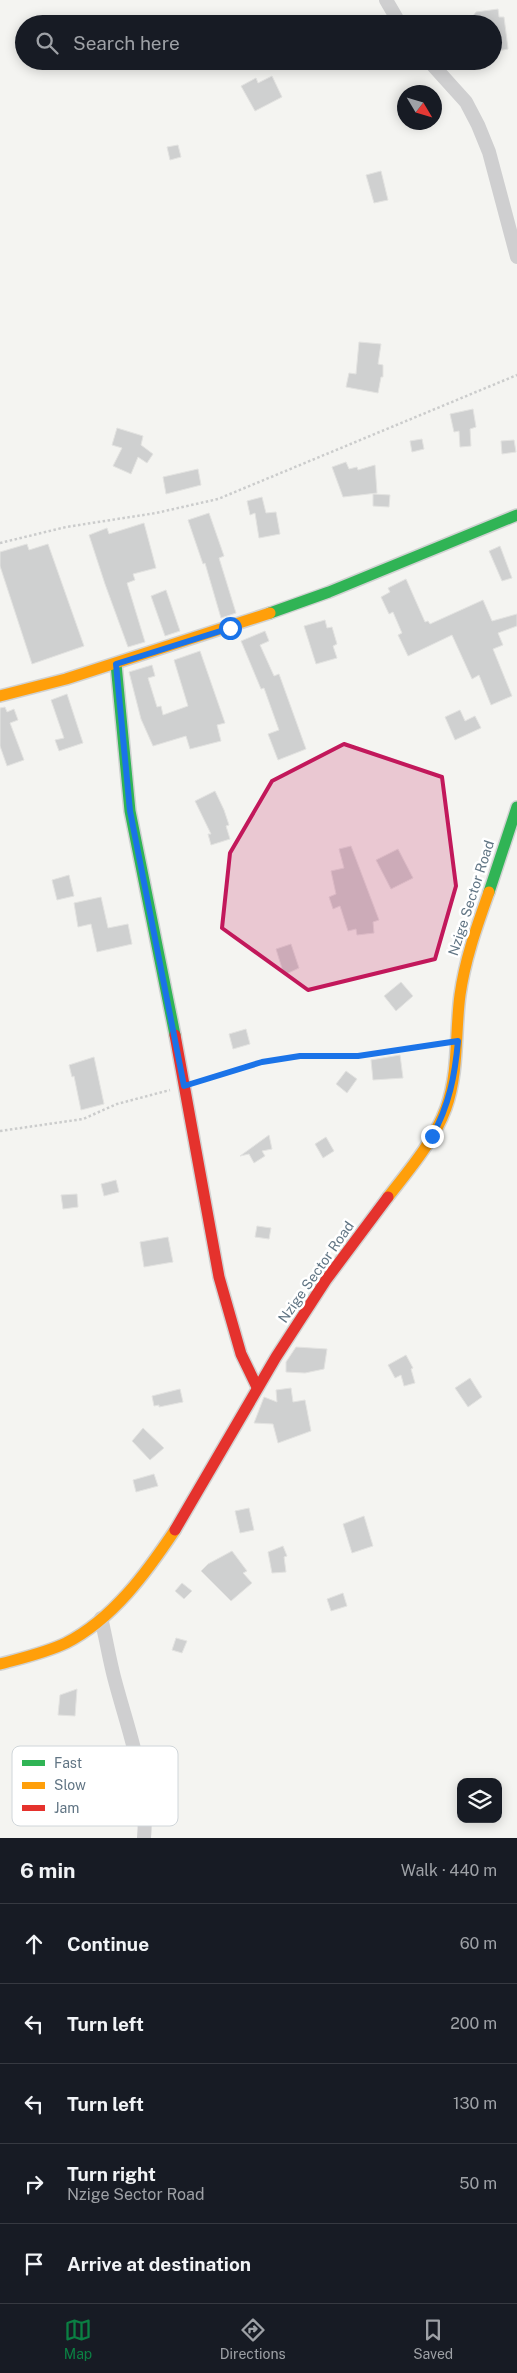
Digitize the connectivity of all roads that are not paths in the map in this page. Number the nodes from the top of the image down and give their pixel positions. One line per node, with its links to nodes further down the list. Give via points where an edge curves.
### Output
1 (386, 0): 2 (street)
2 (395, 15)
3 (436, 70): 4 (street, via 466,102 478,125 489,152)
4 (517, 257)
5 (517, 515): 6 (street, via 292,605)
6 (116, 664): 7 (street); 9 (street, via 130,811 219,1277 241,1354)
7 (0, 696)
8 (517, 807): 9 (street, Nzige Sector Road, via 465,964 458,1041 446,1108 423,1150 319,1291)
9 (257, 1387): 10 (street, Nzige Sector Road, via 152,1563)
10 (101, 1618): 11 (street, Nzige Sector Road, via 63,1643); 12 (street)
11 (0, 1664)
12 (134, 1746)

